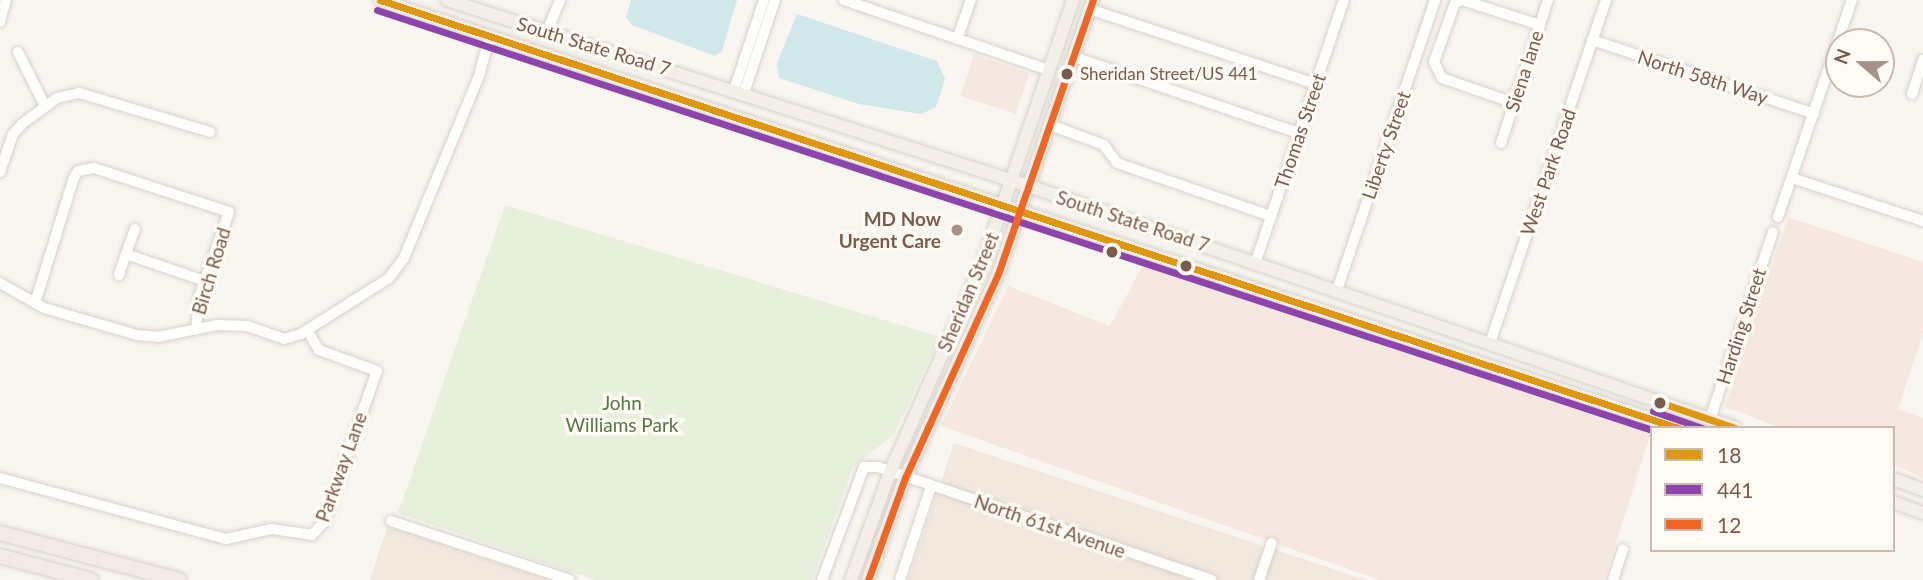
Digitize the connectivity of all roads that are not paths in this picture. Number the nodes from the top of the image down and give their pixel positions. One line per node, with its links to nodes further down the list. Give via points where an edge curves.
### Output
1 (6, 0): 17 (street)
2 (380, 0): 20 (main road, South State Road 7)
3 (447, 0): 15 (main road, South State Road 7)
4 (560, 0): 19 (street)
5 (764, 0): 28 (street)
6 (775, 0): 28 (street)
7 (844, 0): 21 (street)
8 (971, 0): 21 (street)
9 (1073, 0): 26 (main road, Sheridan Street)
10 (1344, 0): 27 (street, Thomas Street)
11 (1435, 0): 55 (street, Liberty Street)
12 (1548, 0): 18 (street, Siena lane)
13 (1606, 0): 22 (street, West Park Road)
14 (1852, 0): 33 (street)
15 (465, 3): 19 (main road, South State Road 7)
16 (1091, 5): 24 (main road, Sheridan Street); 27 (street)
17 (0, 22)
18 (1540, 24): 31 (street, Siena lane); 31 (street, via 1462,0 1455,3 1434,62 1442,78)
19 (547, 31): 28 (main road, South State Road 7)
20 (490, 35): 30 (main road, South State Road 7); 58 (street, via 479,76 404,258 389,278)
21 (958, 37): 26 (street)
22 (1592, 40): 33 (street, North 58th Way); 59 (street, West Park Road)
23 (18, 51): 32 (street)
24 (1074, 57): 34 (main road, Sheridan Street); 36 (street)
25 (1923, 60): 29 (street)
26 (1049, 70): 40 (main road, Sheridan Street)
27 (1316, 84): 36 (street, Thomas Street)
28 (739, 91): 30 (main road, via 724,103); 40 (main road, South State Road 7)
29 (1912, 94)
30 (702, 103): 42 (main road, South State Road 7)
31 (1514, 103): 37 (street, Siena lane)
32 (45, 106): 35 (street, via 79,93); 38 (street, via 13,134)
33 (1814, 114): 39 (street)
34 (1050, 125): 41 (main road, Sheridan Street); 44 (street, via 1104,145 1117,163)
35 (210, 132)
36 (1299, 133): 44 (street, Thomas Street)
37 (1501, 142)
38 (0, 172)
39 (1792, 177): 45 (street); 46 (street)
40 (1011, 180): 41 (main road, South State Road 7); 42 (main road, Sheridan Street)
41 (1029, 186): 43 (main road, Sheridan Street); 50 (main road, South State Road 7)
42 (1004, 203): 43 (main road, South State Road 7); 67 (main road, Sheridan Street, via 963,313)
43 (1021, 209): 52 (main road, South State Road 7); 69 (main road, Sheridan Street, via 979,323)
44 (1271, 216): 50 (street, Thomas Street)
45 (1778, 217)
46 (1923, 221)
47 (135, 229): 49 (street)
48 (1773, 232): 63 (street, Harding Street)
49 (126, 254): 51 (street); 53 (street)
50 (1253, 260): 52 (main road); 55 (main road, South State Road 7)
51 (119, 275)
52 (1227, 276): 60 (main road, South State Road 7)
53 (205, 281): 56 (street, Birch Road, via 229,212 94,168 78,171); 57 (street, Birch Road, via 194,316)
54 (0, 283): 56 (street)
55 (1337, 290): 59 (main road, South State Road 7)
56 (35, 303): 57 (street, via 137,335 158,337)
57 (196, 329): 58 (street, via 235,324 284,339)
58 (307, 330): 68 (street, Parkway Lane, via 320,349 377,371 324,522 312,535 272,529 226,538)
59 (1490, 344): 60 (main road); 61 (main road, South State Road 7)
60 (1462, 355): 62 (main road, South State Road 7)
61 (1553, 365): 62 (main road, via 1537,367); 63 (main road, South State Road 7)
62 (1526, 376): 64 (main road, South State Road 7)
63 (1710, 419): 65 (main road); 66 (main road, South State Road 7)
64 (1673, 426)
65 (1701, 426)
66 (1730, 426)
67 (890, 472): 69 (street, North 61st Avenue); 83 (street, via 864,467 858,475); 84 (main road, Sheridan Street)
68 (0, 478)
69 (905, 478): 71 (street, North 61st Avenue); 85 (main road, Sheridan Street)
70 (1895, 480): 72 (main road)
71 (931, 486): 86 (street); 87 (street, North 61st Avenue)
72 (1923, 490)
73 (1895, 503): 74 (main road)
74 (1923, 513)
75 (391, 521): 82 (street)
76 (0, 533): 81 (highway)
77 (1272, 543): 88 (street)
78 (1623, 550): 89 (street)
79 (0, 556): 80 (highway)
80 (91, 580)
81 (179, 580)
82 (570, 580)
83 (822, 580)
84 (851, 580)
85 (868, 580)
86 (900, 580)
87 (1210, 580)
88 (1259, 580)
89 (1613, 580)

